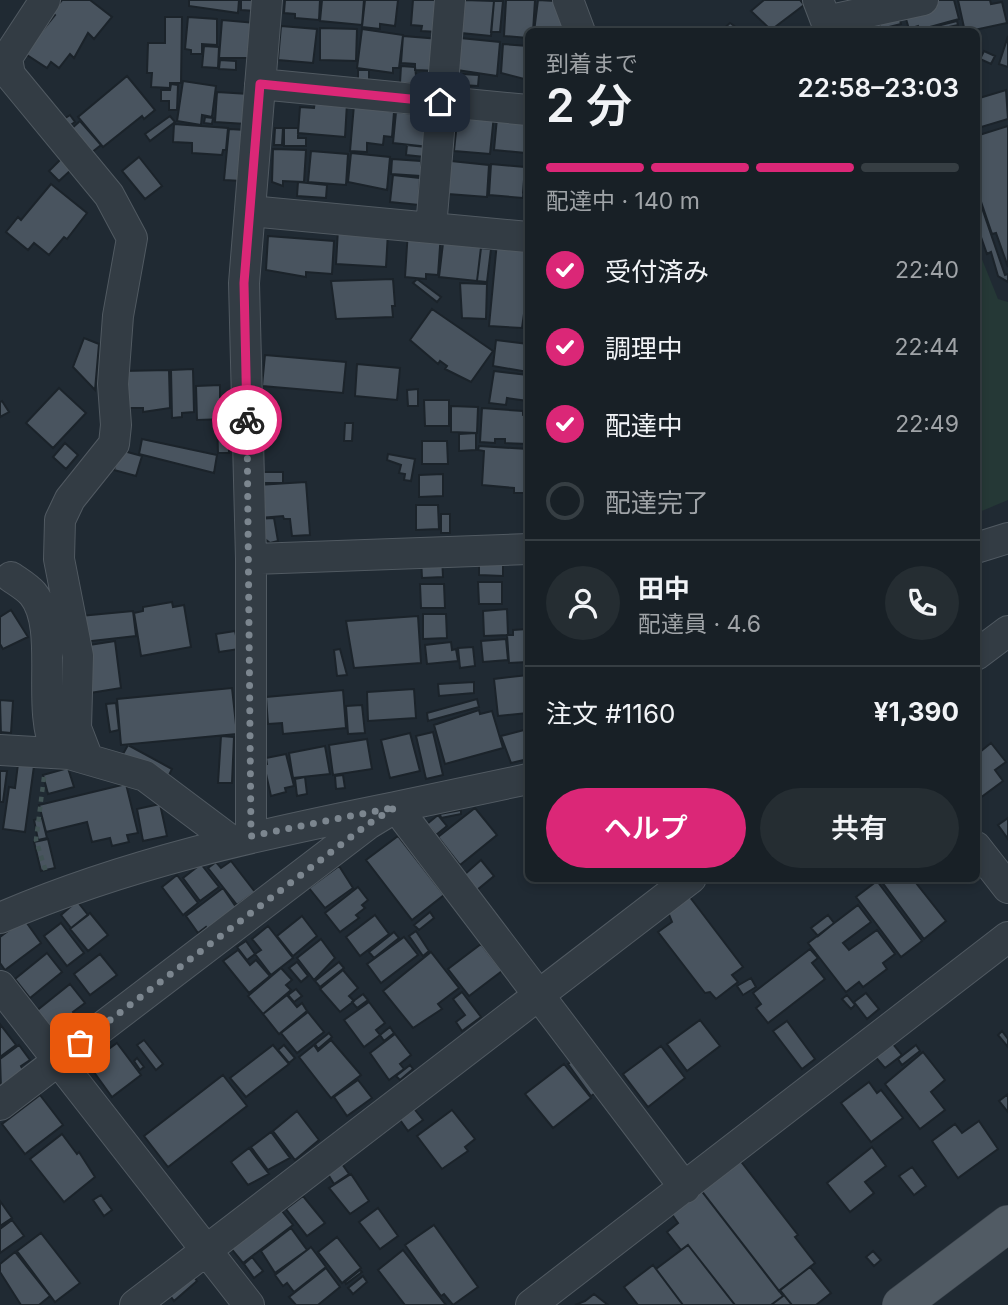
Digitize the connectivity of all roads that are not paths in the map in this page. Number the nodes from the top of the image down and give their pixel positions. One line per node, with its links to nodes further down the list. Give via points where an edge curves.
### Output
1 (45, 0): 23 (street, via 7,58 10,75 109,195 132,238 118,316 114,444 70,499 60,520 59,559 78,656 76,729)
2 (267, 0): 8 (street)
3 (450, 0): 9 (street)
4 (568, 0): 7 (street)
5 (818, 0): 6 (street, via 826,21)
6 (923, 0)
7 (578, 28)
8 (260, 84): 9 (street); 11 (street)
9 (440, 102): 10 (street); 12 (street)
10 (525, 110)
11 (250, 211): 12 (street); 17 (street, via 244,283)
12 (431, 228): 13 (street)
13 (525, 237)
14 (1008, 538): 15 (street)
15 (980, 547)
16 (525, 549): 17 (street)
17 (251, 559): 26 (street)
18 (11, 577): 22 (street, via 32,593 44,621 45,714)
19 (1008, 631): 20 (street)
20 (980, 652)
21 (0, 750): 22 (street)
22 (52, 753): 23 (street)
23 (88, 759): 26 (street, via 145,776)
24 (525, 780): 25 (street)
25 (396, 807): 26 (street); 33 (street); 34 (street)
26 (242, 839): 30 (street, via 141,866)
27 (980, 852): 29 (street)
28 (686, 882): 33 (street)
29 (1008, 888)
30 (0, 918)
31 (1008, 937): 36 (street)
32 (0, 986): 34 (street)
33 (541, 996): 36 (street); 38 (street)
34 (58, 1060): 35 (street); 38 (street)
35 (0, 1105)
36 (685, 1188): 41 (street)
37 (1008, 1224): 42 (main road)
38 (207, 1251): 39 (street); 40 (street)
39 (135, 1305)
40 (249, 1305)
41 (531, 1305)
42 (901, 1305)

